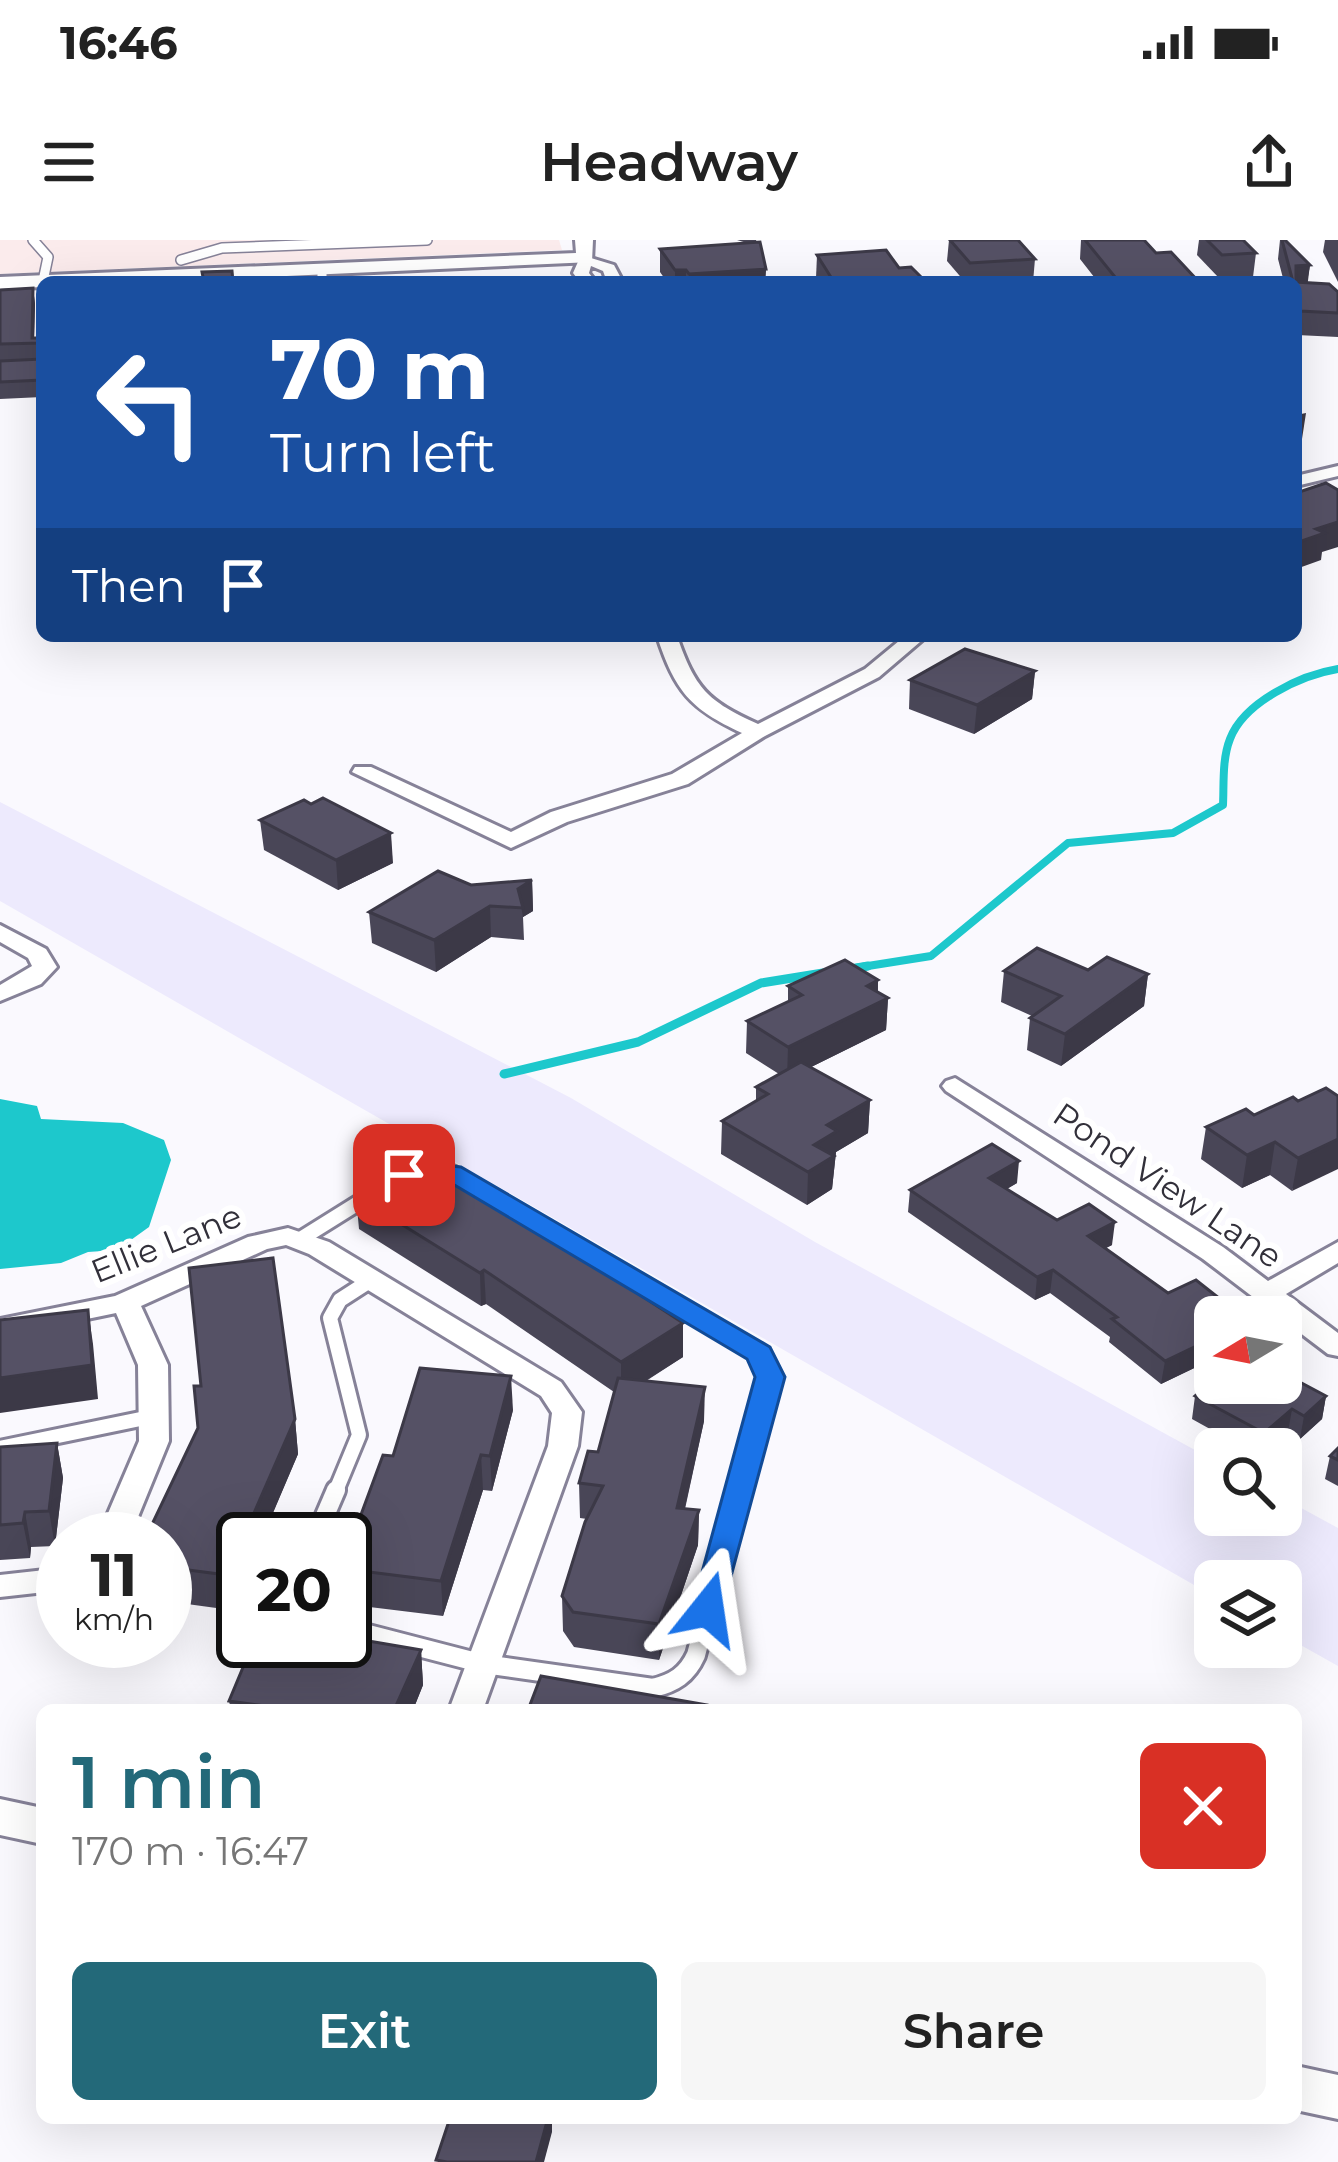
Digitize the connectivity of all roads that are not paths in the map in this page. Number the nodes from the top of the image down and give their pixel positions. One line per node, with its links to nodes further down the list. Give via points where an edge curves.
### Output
1 (33, 240): 6 (lane, via 48,257)
2 (178, 240): 5 (lane)
3 (428, 240): 5 (lane, via 223,248)
4 (585, 249): 8 (street); 9 (street)
5 (182, 268): 7 (street); 8 (street)
6 (44, 276)
7 (132, 276)
8 (322, 276)
9 (612, 276)
10 (36, 281): 11 (street)
11 (0, 283)
12 (1338, 471): 13 (street)
13 (1302, 480)
14 (669, 642): 16 (street, via 695,700)
15 (910, 642): 16 (street, via 872,673)
16 (758, 732): 17 (street, via 680,779 559,817 512,842)
17 (363, 772)
18 (0, 932): 19 (street, via 45,967)
19 (0, 994)
20 (955, 1086): 26 (street, Pond View Lane)
21 (404, 1175): 37 (lane, via 452,1173 733,1334 769,1366 688,1673 653,1688)
22 (387, 1186): 23 (lane)
23 (293, 1238): 25 (street); 27 (street, Ellie Lane, via 258,1244)
24 (1338, 1251): 26 (street)
25 (371, 1280): 33 (lane, via 340,1300 330,1318 359,1435); 37 (street, via 551,1389 567,1412 563,1446)
26 (1266, 1294): 29 (street, Pond View Lane)
27 (125, 1302): 28 (street, Ellie Lane); 30 (street, via 153,1365)
28 (0, 1328)
29 (1338, 1347)
30 (155, 1416): 31 (lane); 32 (street, via 154,1441)
31 (0, 1448)
32 (124, 1512)
33 (326, 1512)
34 (36, 1582): 35 (street)
35 (0, 1586)
36 (372, 1635): 37 (lane)
37 (484, 1664): 38 (street)
38 (468, 1704)
39 (0, 1817): 40 (main road)
40 (36, 1825)
41 (1302, 2089): 42 (main road)
42 (1338, 2097)

